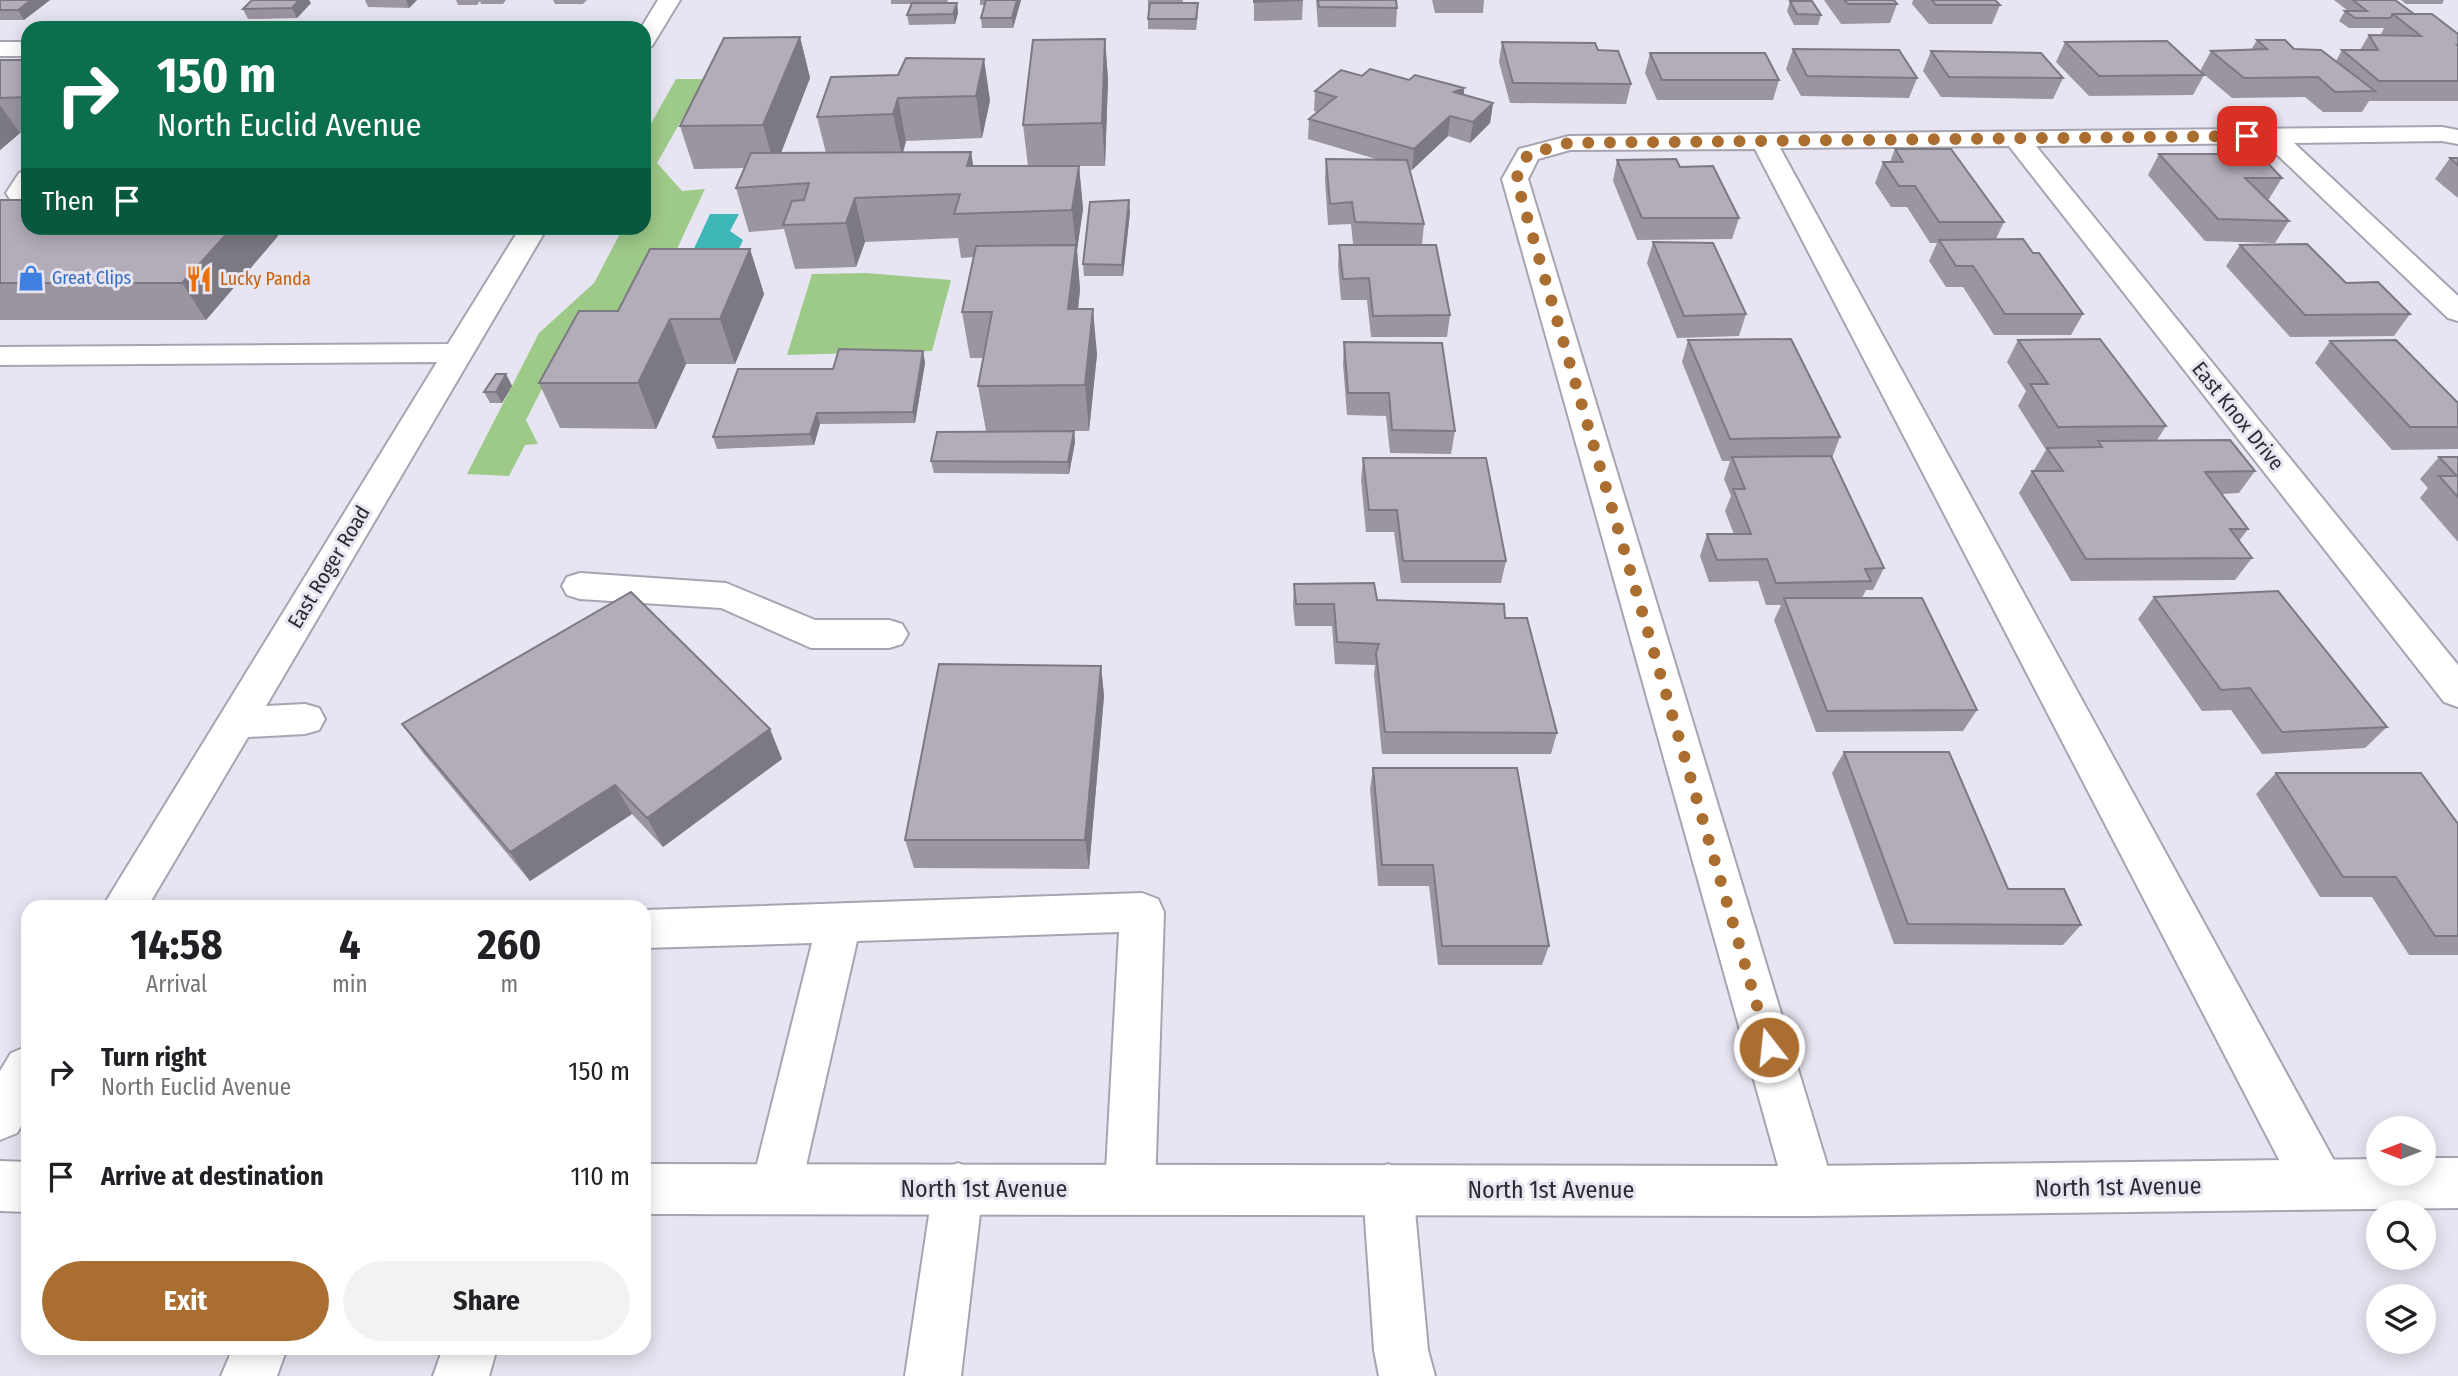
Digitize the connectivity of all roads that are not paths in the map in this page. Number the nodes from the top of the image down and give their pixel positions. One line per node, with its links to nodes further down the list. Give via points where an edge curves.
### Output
1 (669, 0): 2 (street)
2 (651, 30)
3 (0, 49): 4 (street)
4 (21, 49)
5 (2272, 136): 6 (street); 7 (street); 10 (street)
6 (2458, 137)
7 (2017, 139): 8 (street); 15 (street, East Knox Drive)
8 (1765, 141): 24 (street); 32 (street, via 1569,143 1528,154 1516,179)
9 (529, 235): 11 (street, East Roger Road)
10 (2458, 312)
11 (458, 353): 12 (street); 17 (street, East Roger Road)
12 (0, 356)
13 (580, 586): 14 (street, via 726,596 811,634)
14 (889, 634)
15 (2458, 692)
16 (305, 719): 17 (street)
17 (236, 722): 18 (street, East Roger Road)
18 (129, 900)
19 (839, 923): 20 (street); 27 (street); 30 (street, via 1142,912)
20 (651, 929)
21 (21, 1081): 22 (street)
22 (0, 1116)
23 (2458, 1183): 24 (street, North 1st Avenue)
24 (2319, 1184): 32 (street, North 1st Avenue)
25 (0, 1186): 26 (street)
26 (21, 1186)
27 (776, 1188): 28 (street, North 1st Avenue); 29 (street, North 1st Avenue)
28 (957, 1188): 30 (street, North 1st Avenue); 37 (street)
29 (651, 1189)
30 (1130, 1189): 31 (street, North 1st Avenue)
31 (1388, 1189): 32 (street, North 1st Avenue); 38 (street)
32 (1810, 1191)
33 (257, 1355): 35 (street)
34 (468, 1355): 36 (street)
35 (249, 1376)
36 (461, 1376)
37 (933, 1376)
38 (1407, 1376)

